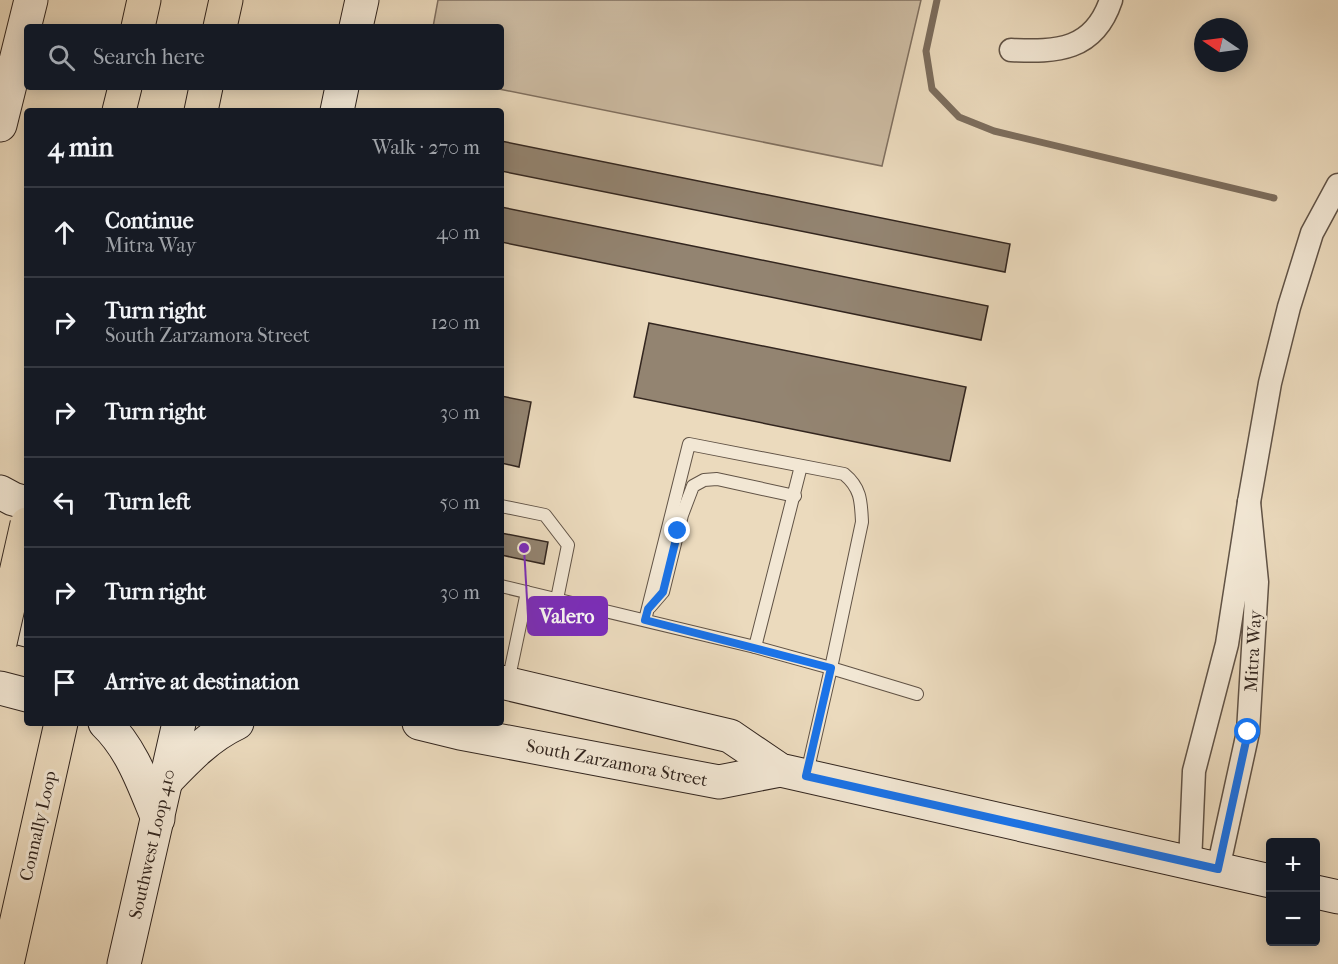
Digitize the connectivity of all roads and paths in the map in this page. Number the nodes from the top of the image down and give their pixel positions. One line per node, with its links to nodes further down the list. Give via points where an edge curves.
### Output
1 (31, 0): 6 (main road)
2 (144, 0): 7 (highway)
3 (226, 0): 8 (highway)
4 (362, 0): 9 (main road)
5 (1111, 0): 11 (street, via 1089,36 1047,52)
6 (24, 24)
7 (139, 24)
8 (221, 24)
9 (357, 24)
10 (24, 26): 15 (main road)
11 (1011, 50)
12 (124, 90): 16 (highway)
13 (205, 90): 17 (highway)
14 (341, 90): 18 (main road)
15 (2, 107)
16 (120, 108)
17 (202, 108)
18 (338, 108)
19 (1338, 185): 24 (street, Mitra Way, via 1312,233 1302,265 1270,383)
20 (801, 466): 22 (lane); 32 (lane, via 689,444); 37 (lane, via 844,474 854,482 861,500 862,522)
21 (0, 492): 23 (main road)
22 (795, 496): 32 (lane, via 717,479 693,486 663,592); 36 (lane)
23 (24, 502)
24 (1249, 502): 50 (street, Mitra Way, via 1227,644 1194,771); 50 (street, Mitra Way, via 1257,582 1248,732)
25 (504, 507): 31 (lane, via 545,515 568,545)
26 (24, 537): 35 (highway, bridge)
27 (0, 565): 28 (main road)
28 (24, 571)
29 (504, 587): 30 (lane)
30 (527, 592): 31 (lane); 38 (lane)
31 (556, 599): 32 (lane)
32 (647, 615): 36 (lane)
33 (0, 623): 34 (main road)
34 (24, 629)
35 (0, 643)
36 (755, 647): 37 (lane)
37 (831, 668): 40 (lane); 47 (lane)
38 (505, 683): 47 (main road, South Zarzamora Street, via 730,736)
39 (0, 688): 41 (main road)
40 (917, 693)
41 (24, 694)
42 (60, 726): 54 (highway, Connally Loop)
43 (108, 726): 49 (main road, via 130,756)
44 (178, 726): 48 (main road, Southwest Loop 410)
45 (230, 726): 48 (main road, via 205,743)
46 (431, 726): 47 (main road, South Zarzamora Street, via 719,782)
47 (793, 773): 50 (main road, South Zarzamora Street)
48 (166, 781): 49 (main road, Southwest Loop 410)
49 (158, 819): 55 (main road, Southwest Loop 410)
50 (1204, 866): 51 (main road, South Zarzamora Street)
51 (1266, 880)
52 (1320, 893): 53 (main road)
53 (1338, 897)
54 (7, 964)
55 (124, 964)

